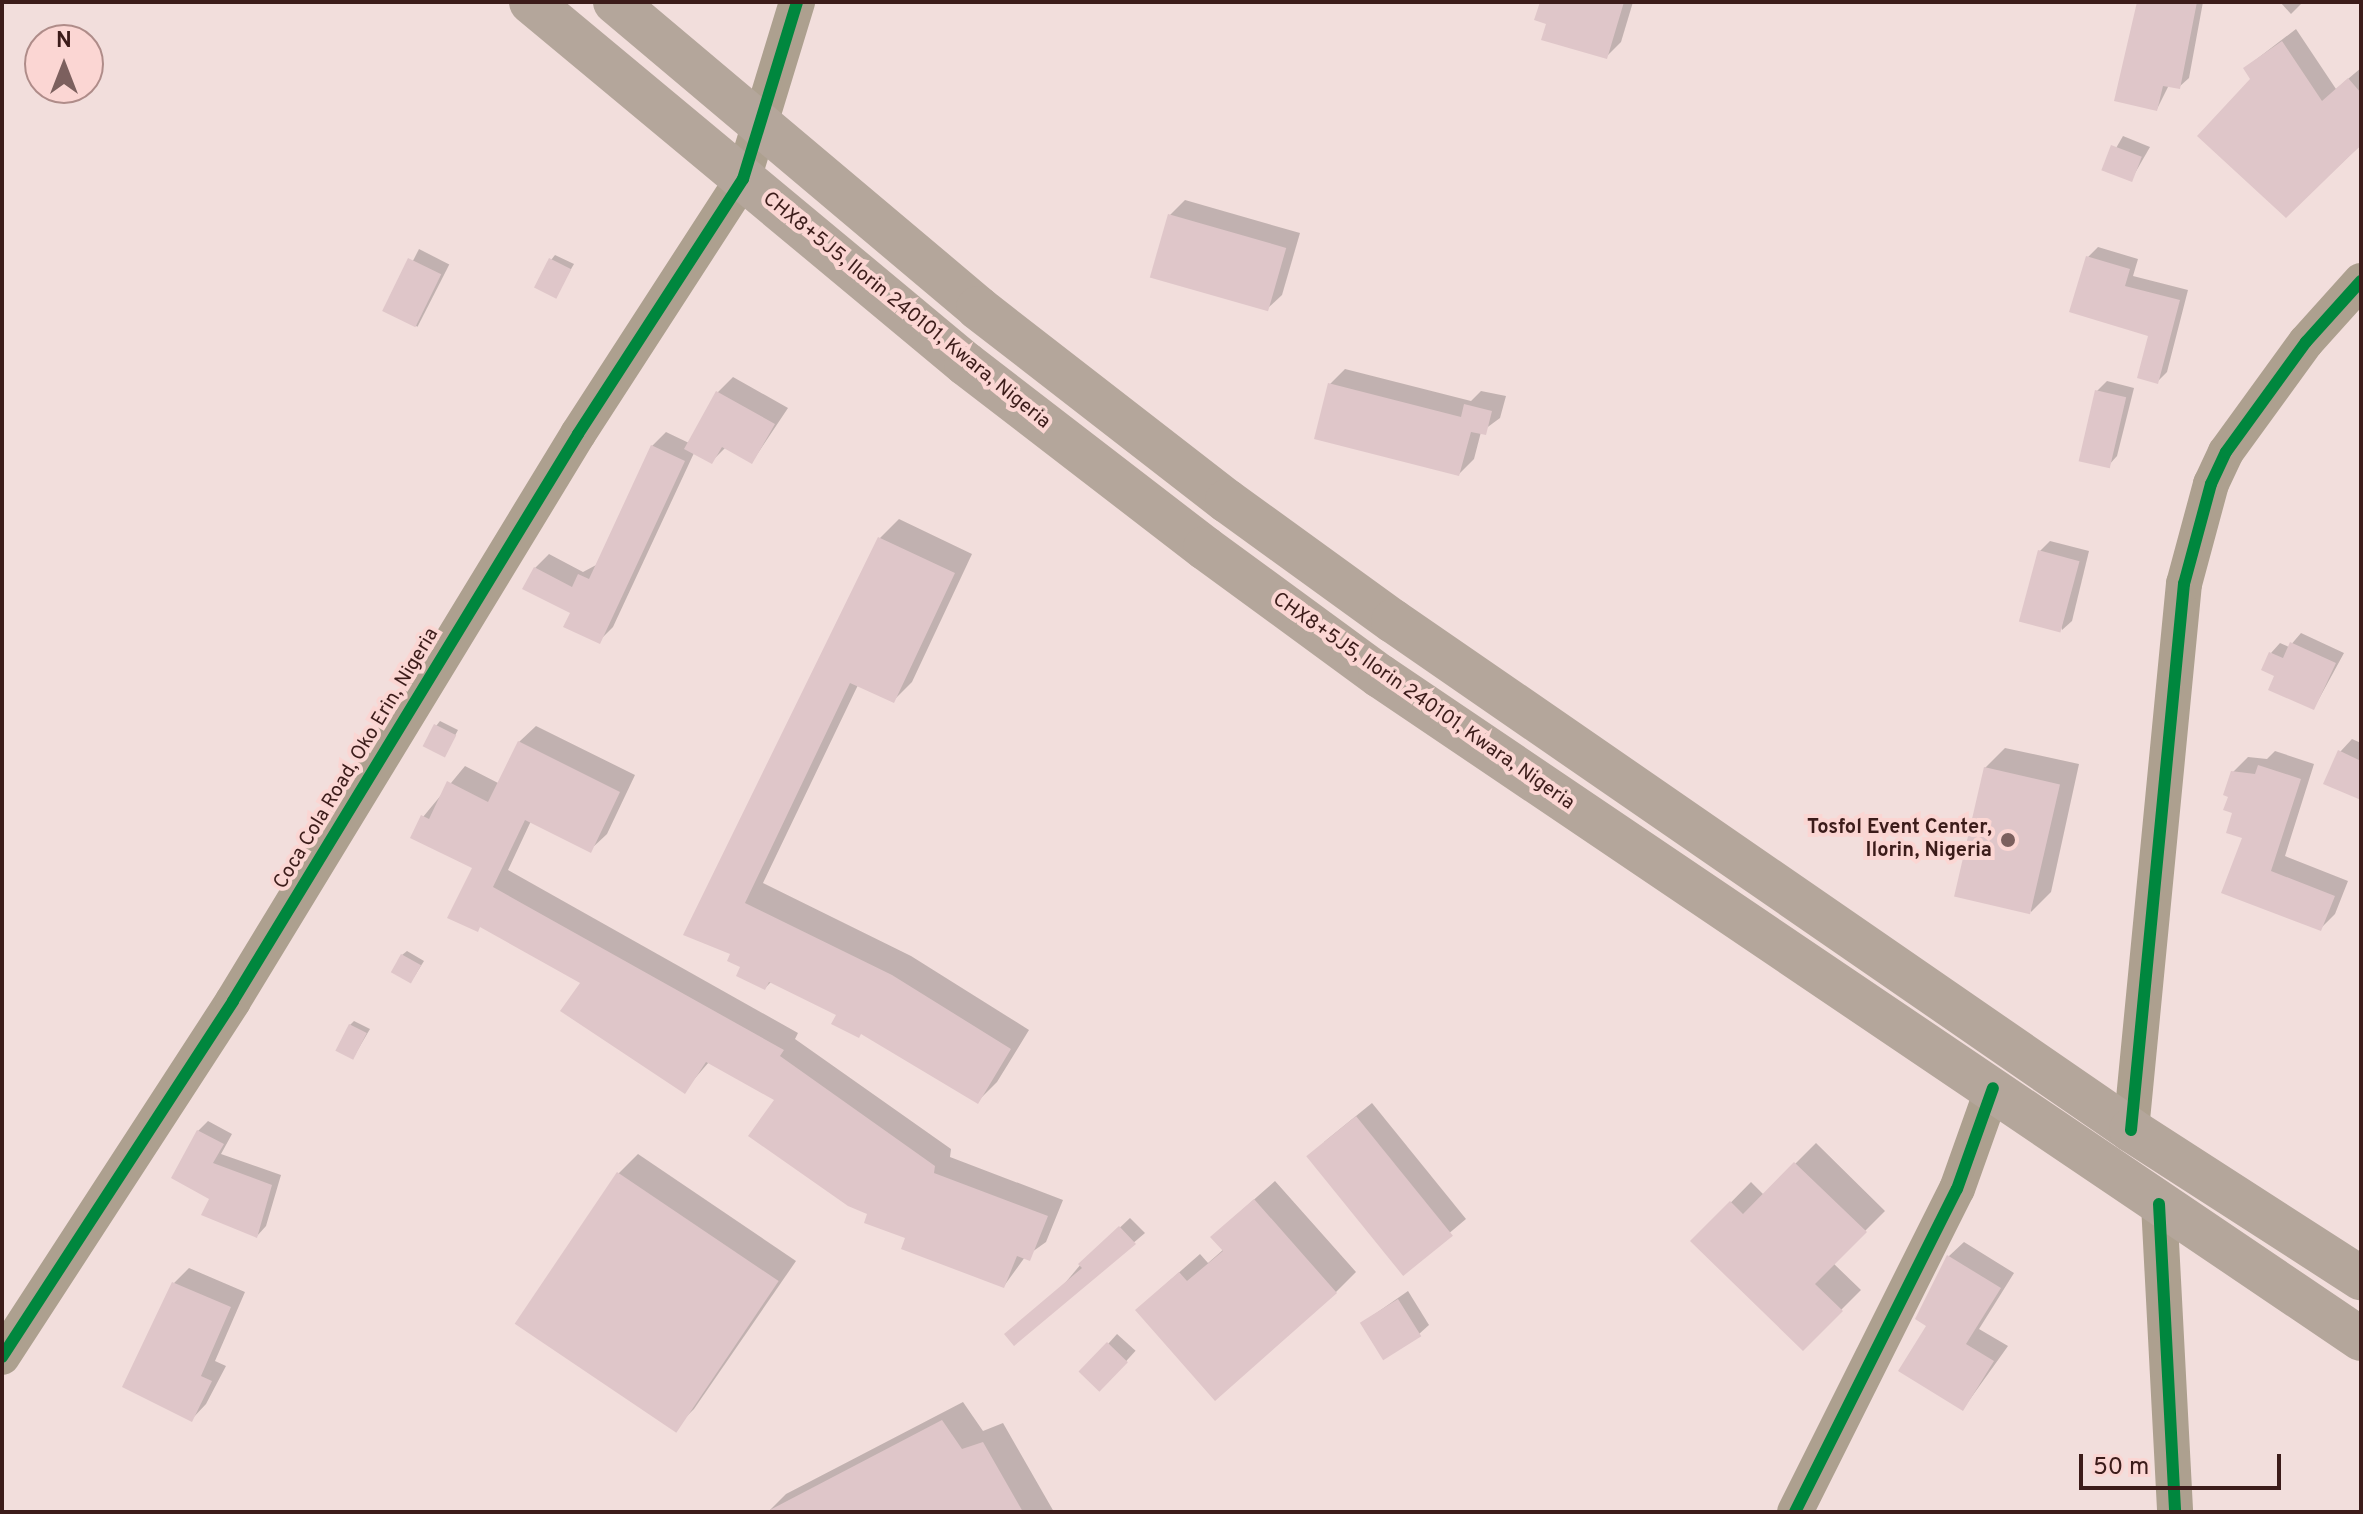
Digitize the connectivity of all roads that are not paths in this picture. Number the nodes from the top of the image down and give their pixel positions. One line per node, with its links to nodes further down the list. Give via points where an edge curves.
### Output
1 (531, 2): 5 (main road, CHX8+5J5, Ilorin 240101, Kwara, Nigeria)
2 (615, 2): 4 (main road)
3 (797, 2): 4 (street, Coca Cola Road, Oko Erin, Nigeria)
4 (761, 124): 5 (street, Coca Cola Road, Oko Erin, Nigeria); 8 (main road, via 978,308 1227,501)
5 (743, 179): 7 (main road, CHX8+5J5, Ilorin 240101, Kwara, Nigeria, via 966,364 1380,676); 12 (street, Coca Cola Road, Oko Erin, Nigeria, via 578,434 233,1001)
6 (2361, 281): 8 (street, via 2306,342 2226,452 2187,570)
7 (1993, 1088): 9 (main road, CHX8+5J5, Ilorin 240101, Kwara, Nigeria); 13 (street, via 1957,1189)
8 (2131, 1130): 10 (main road)
9 (2159, 1204): 11 (main road, CHX8+5J5, Ilorin 240101, Kwara, Nigeria); 14 (street)
10 (2361, 1278)
11 (2361, 1339)
12 (2, 1357)
13 (1795, 1512)
14 (2175, 1512)

